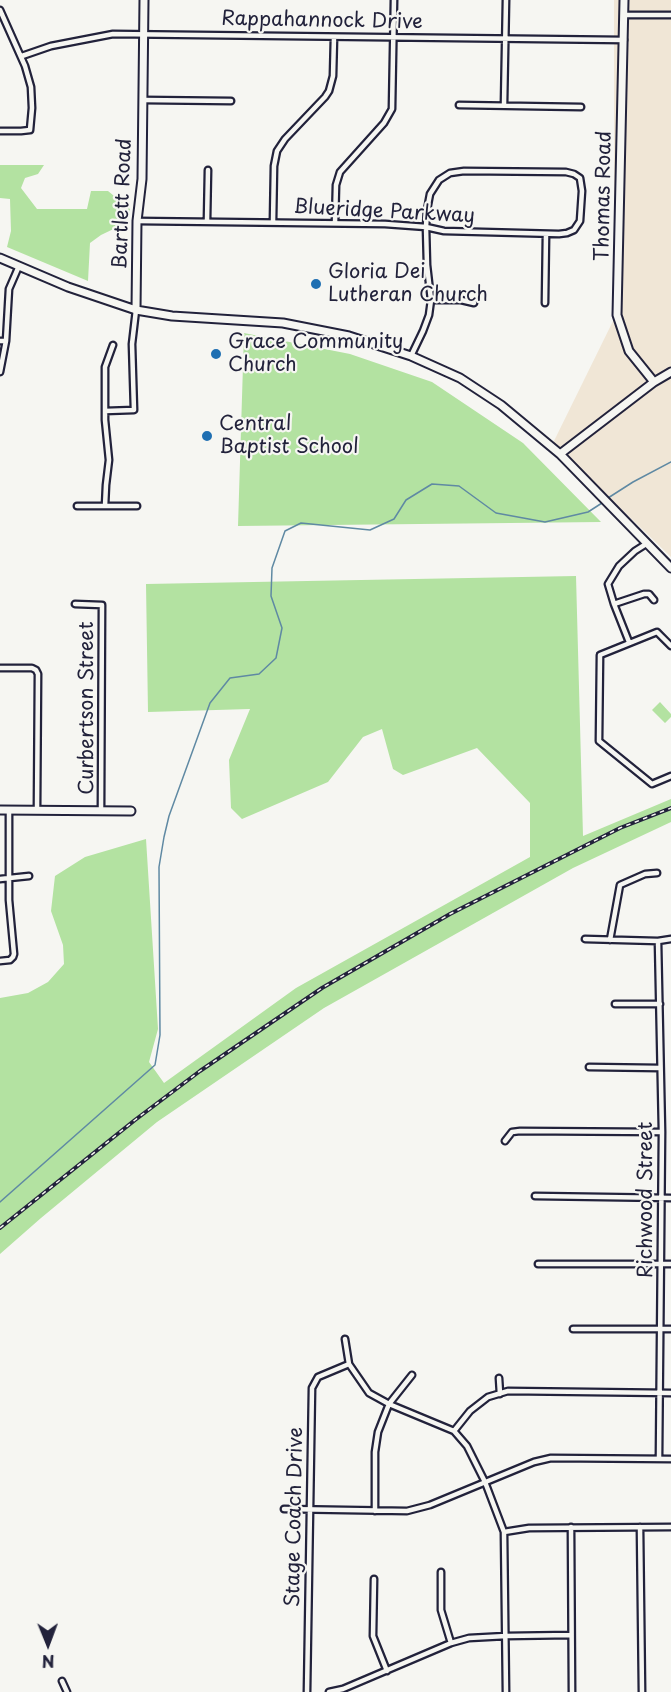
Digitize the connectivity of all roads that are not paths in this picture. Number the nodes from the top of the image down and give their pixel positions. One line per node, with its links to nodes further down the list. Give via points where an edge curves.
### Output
1 (144, 0): 8 (main road, Bartlett Road)
2 (394, 0): 10 (street)
3 (506, 0): 11 (street)
4 (624, 0): 6 (main road, Thomas Road)
5 (0, 10): 13 (street)
6 (624, 15): 7 (street); 12 (main road, Thomas Road)
7 (671, 15)
8 (144, 34): 9 (street, Rappahannock Drive); 13 (street, Rappahannock Drive, via 99,36); 14 (main road, Bartlett Road)
9 (334, 37): 10 (street, Rappahannock Drive); 23 (street, via 329,91 277,151)
10 (394, 37): 11 (street, Rappahannock Drive); 24 (street, via 392,109 340,172)
11 (506, 39): 12 (street, Rappahannock Drive); 17 (street)
12 (624, 40): 38 (main road, Thomas Road, via 617,315 628,351)
13 (22, 56): 19 (street, via 31,93 30,130)
14 (143, 100): 15 (street); 21 (main road, Bartlett Road)
15 (231, 101)
16 (459, 105): 17 (street)
17 (504, 105): 18 (street)
18 (581, 107)
19 (0, 131)
20 (208, 170): 22 (street)
21 (137, 221): 22 (street, Blueridge Parkway); 32 (main road, Bartlett Road)
22 (207, 221): 23 (street, Blueridge Parkway)
23 (273, 222): 24 (street, Blueridge Parkway)
24 (335, 223): 25 (street, Blueridge Parkway)
25 (426, 227): 26 (street, Blueridge Parkway); 26 (street, Blueridge Parkway, via 433,186 450,173 574,174 580,178 582,191 578,225 567,233); 29 (street)
26 (546, 234): 31 (street)
27 (0, 258): 28 (main road)
28 (19, 266): 32 (main road); 33 (street, via 9,288)
29 (431, 300): 30 (street); 35 (street, via 426,323)
30 (474, 303)
31 (545, 303)
32 (136, 310): 35 (main road, via 283,323 349,336); 39 (street, Bartlett Road, via 132,344 134,410)
33 (3, 341): 36 (street)
34 (113, 345): 39 (street, via 106,362)
35 (411, 356): 40 (main road, via 460,378 501,405)
36 (0, 372)
37 (671, 372): 38 (main road)
38 (654, 382): 40 (main road)
39 (105, 411): 42 (street, via 109,460)
40 (560, 454): 44 (main road)
41 (77, 506): 42 (street)
42 (105, 506): 43 (street)
43 (136, 506)
44 (646, 543): 45 (main road); 48 (street, via 611,578 608,584)
45 (671, 568)
46 (654, 600): 48 (street, via 644,594)
47 (75, 604): 56 (street, Curbertson Street, via 102,605)
48 (614, 604): 49 (street)
49 (629, 642): 50 (street, via 657,632); 52 (street, via 600,655 599,741 652,784)
50 (671, 646)
51 (0, 668): 55 (street, via 32,668 38,675)
52 (671, 776)
53 (0, 810): 54 (main road)
54 (9, 810): 55 (main road); 60 (street)
55 (37, 810): 56 (main road)
56 (101, 811): 57 (main road)
57 (131, 811)
58 (657, 873): 64 (street, via 620,885)
59 (29, 876): 60 (street)
60 (10, 878): 61 (street); 66 (street, via 14,954 10,960)
61 (0, 879)
62 (585, 939): 64 (street)
63 (671, 939): 65 (street)
64 (610, 940): 65 (street)
65 (658, 941): 68 (street, Richwood Street)
66 (0, 961)
67 (615, 1004): 68 (street)
68 (660, 1004): 70 (street, Richwood Street)
69 (589, 1067): 70 (street)
70 (660, 1068): 71 (street, Richwood Street)
71 (662, 1132): 72 (street, via 520,1131 512,1132); 74 (street, Richwood Street)
72 (505, 1141)
73 (535, 1196): 74 (street)
74 (662, 1198): 75 (street); 77 (street, Richwood Street)
75 (671, 1198)
76 (538, 1264): 77 (street)
77 (661, 1264): 78 (street); 80 (street, Richwood Street)
78 (671, 1264)
79 (573, 1329): 80 (street)
80 (660, 1329): 81 (street); 86 (street, Richwood Street)
81 (671, 1329)
82 (345, 1339): 83 (street)
83 (349, 1364): 89 (street, via 369,1392); 95 (street, Stage Coach Drive, via 318,1377 312,1388)
84 (412, 1375): 89 (street)
85 (499, 1378): 88 (street)
86 (659, 1393): 87 (street); 88 (street); 91 (street, Richwood Street)
87 (671, 1393)
88 (500, 1394): 90 (street, via 488,1397 470,1411)
89 (389, 1404): 90 (street); 96 (street, via 375,1452)
90 (454, 1431): 93 (street, via 467,1446)
91 (659, 1459): 92 (street); 93 (street, via 551,1458)
92 (671, 1459)
93 (485, 1482): 96 (street, via 407,1511); 100 (street)
94 (284, 1509): 95 (street)
95 (309, 1510): 96 (street); 109 (street, Stage Coach Drive)
96 (375, 1510)
97 (571, 1527): 98 (street); 100 (street); 103 (street)
98 (640, 1527): 99 (street); 113 (street)
99 (671, 1527)
100 (504, 1532): 104 (street)
101 (441, 1572): 105 (street, via 441,1610)
102 (374, 1579): 106 (street, via 373,1636)
103 (571, 1635): 104 (street); 112 (street)
104 (506, 1636): 105 (street); 111 (street)
105 (451, 1643): 106 (street)
106 (387, 1671): 110 (street)
107 (62, 1681): 108 (street)
108 (67, 1692)
109 (307, 1692)
110 (329, 1692)
111 (506, 1692)
112 (572, 1692)
113 (642, 1692)

